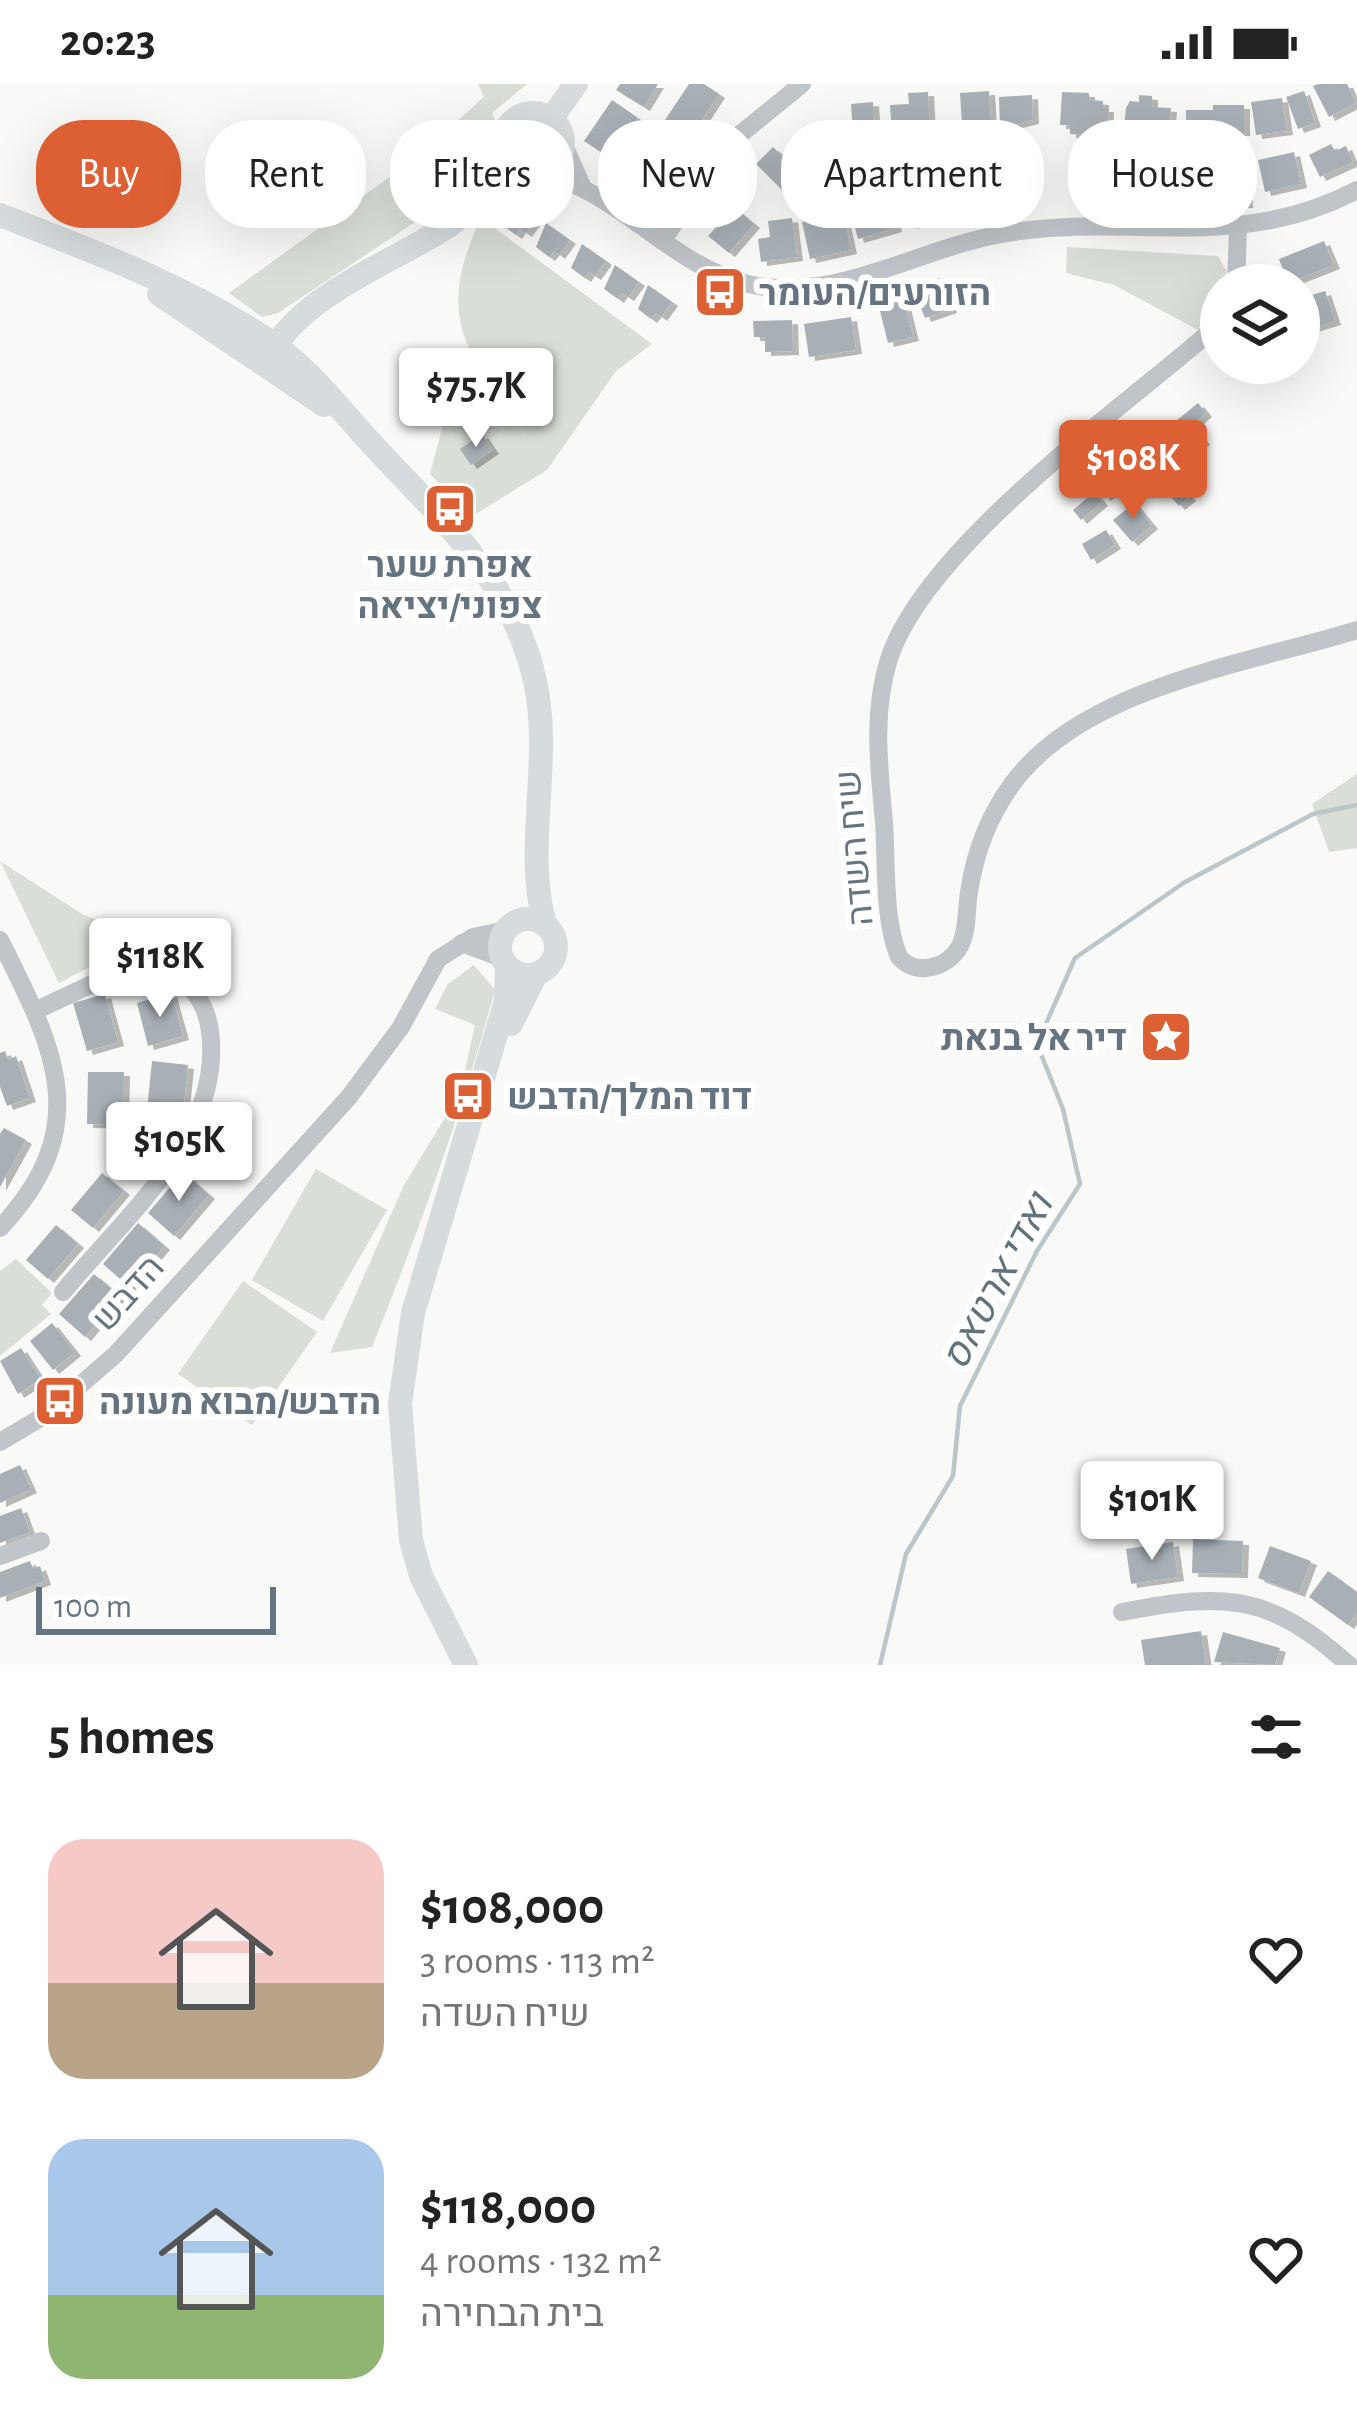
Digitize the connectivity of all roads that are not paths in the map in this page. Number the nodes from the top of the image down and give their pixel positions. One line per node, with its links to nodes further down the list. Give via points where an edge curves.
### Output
1 (576, 84): 3 (street)
2 (802, 84): 12 (street, via 732,141)
3 (550, 119): 4 (street)
4 (517, 120)
5 (574, 176): 8 (street)
6 (574, 188): 8 (street)
7 (1357, 190): 11 (street)
8 (590, 194): 12 (street)
9 (0, 215): 15 (street, via 178,289)
10 (444, 228): 15 (street, via 333,296)
11 (1238, 229): 12 (street, via 1010,232 796,289 723,276); 13 (street)
12 (662, 241)
13 (1237, 264)
14 (1200, 340): 16 (street, שיח השדה, via 963,547 899,634 877,736 902,961 928,968 959,948 991,820 1029,764 1068,730 1134,698)
15 (275, 354): 17 (street, via 470,549 522,639 544,739)
16 (1357, 630)
17 (536, 875): 18 (street); 19 (street)
18 (545, 925): 19 (street, via 529,919); 23 (street, via 555,955)
19 (509, 927): 21 (street); 22 (street)
20 (0, 940): 24 (street)
21 (462, 943): 22 (street); 28 (street, הדבש, via 438,959 401,1027 349,1096 116,1354 47,1414)
22 (505, 962): 23 (street); 25 (street, via 506,1001)
23 (536, 974): 25 (street)
24 (35, 1010): 26 (street, via 56,1066 55,1139); 27 (street, via 109,976 161,969 195,992 211,1035 206,1096 187,1142)
25 (466, 1144): 32 (street, via 413,1313 400,1404 411,1540)
26 (0, 1228)
27 (63, 1292)
28 (0, 1442)
29 (40, 1541): 30 (street)
30 (0, 1556)
31 (1122, 1612): 33 (street, via 1210,1597 1259,1604)
32 (466, 1665)
33 (1349, 1665)

